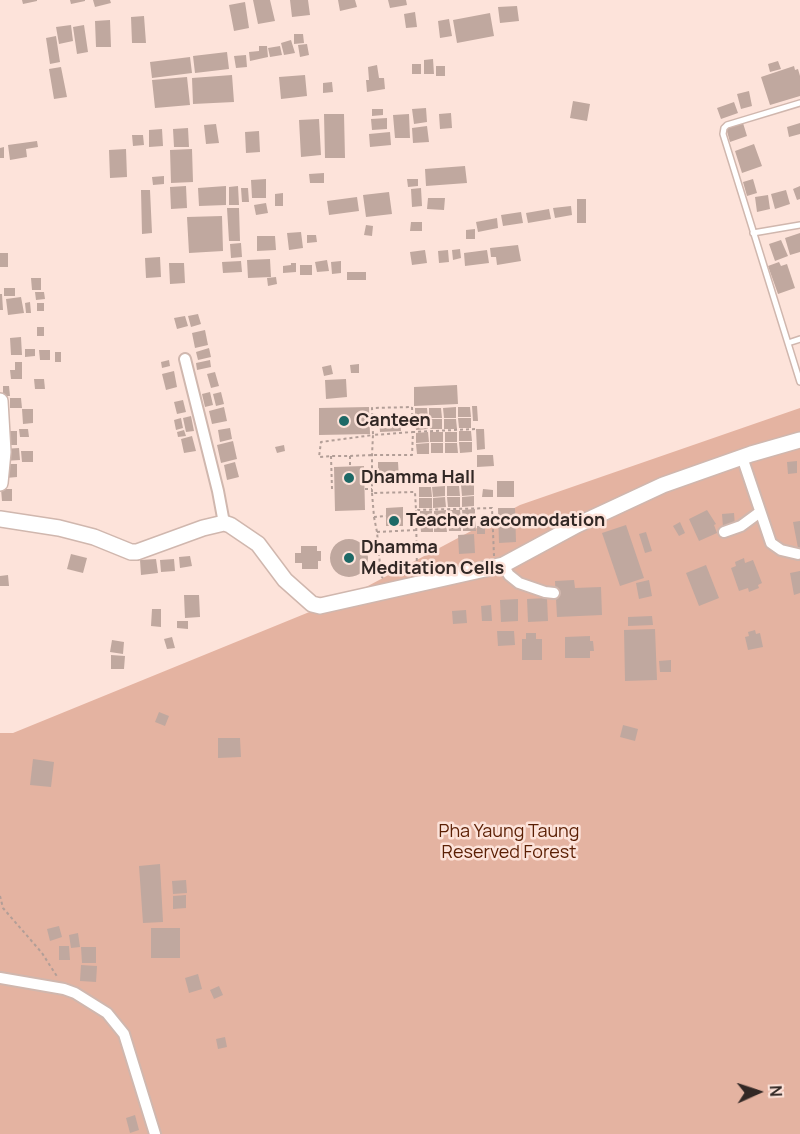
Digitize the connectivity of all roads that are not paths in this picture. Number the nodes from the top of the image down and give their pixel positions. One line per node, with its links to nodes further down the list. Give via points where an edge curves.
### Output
1 (800, 103): 3 (lane, via 724,128)
2 (800, 225): 3 (lane)
3 (753, 233): 5 (lane)
4 (800, 339): 5 (lane)
5 (788, 343): 7 (lane)
6 (185, 359): 14 (street)
7 (800, 382)
8 (0, 401): 11 (street)
9 (800, 440): 10 (street)
10 (742, 457): 12 (street); 17 (street, via 663,485)
11 (0, 483)
12 (760, 512): 15 (street, via 741,526); 16 (street, via 771,543)
13 (0, 519): 14 (street, via 59,528 131,552)
14 (224, 524): 17 (street, via 258,544 285,580 312,604 320,606)
15 (724, 532)
16 (798, 554)
17 (499, 562): 18 (street, via 519,583)
18 (554, 593)
19 (0, 978): 20 (street, via 64,989 107,1013 124,1034)
20 (155, 1134)

